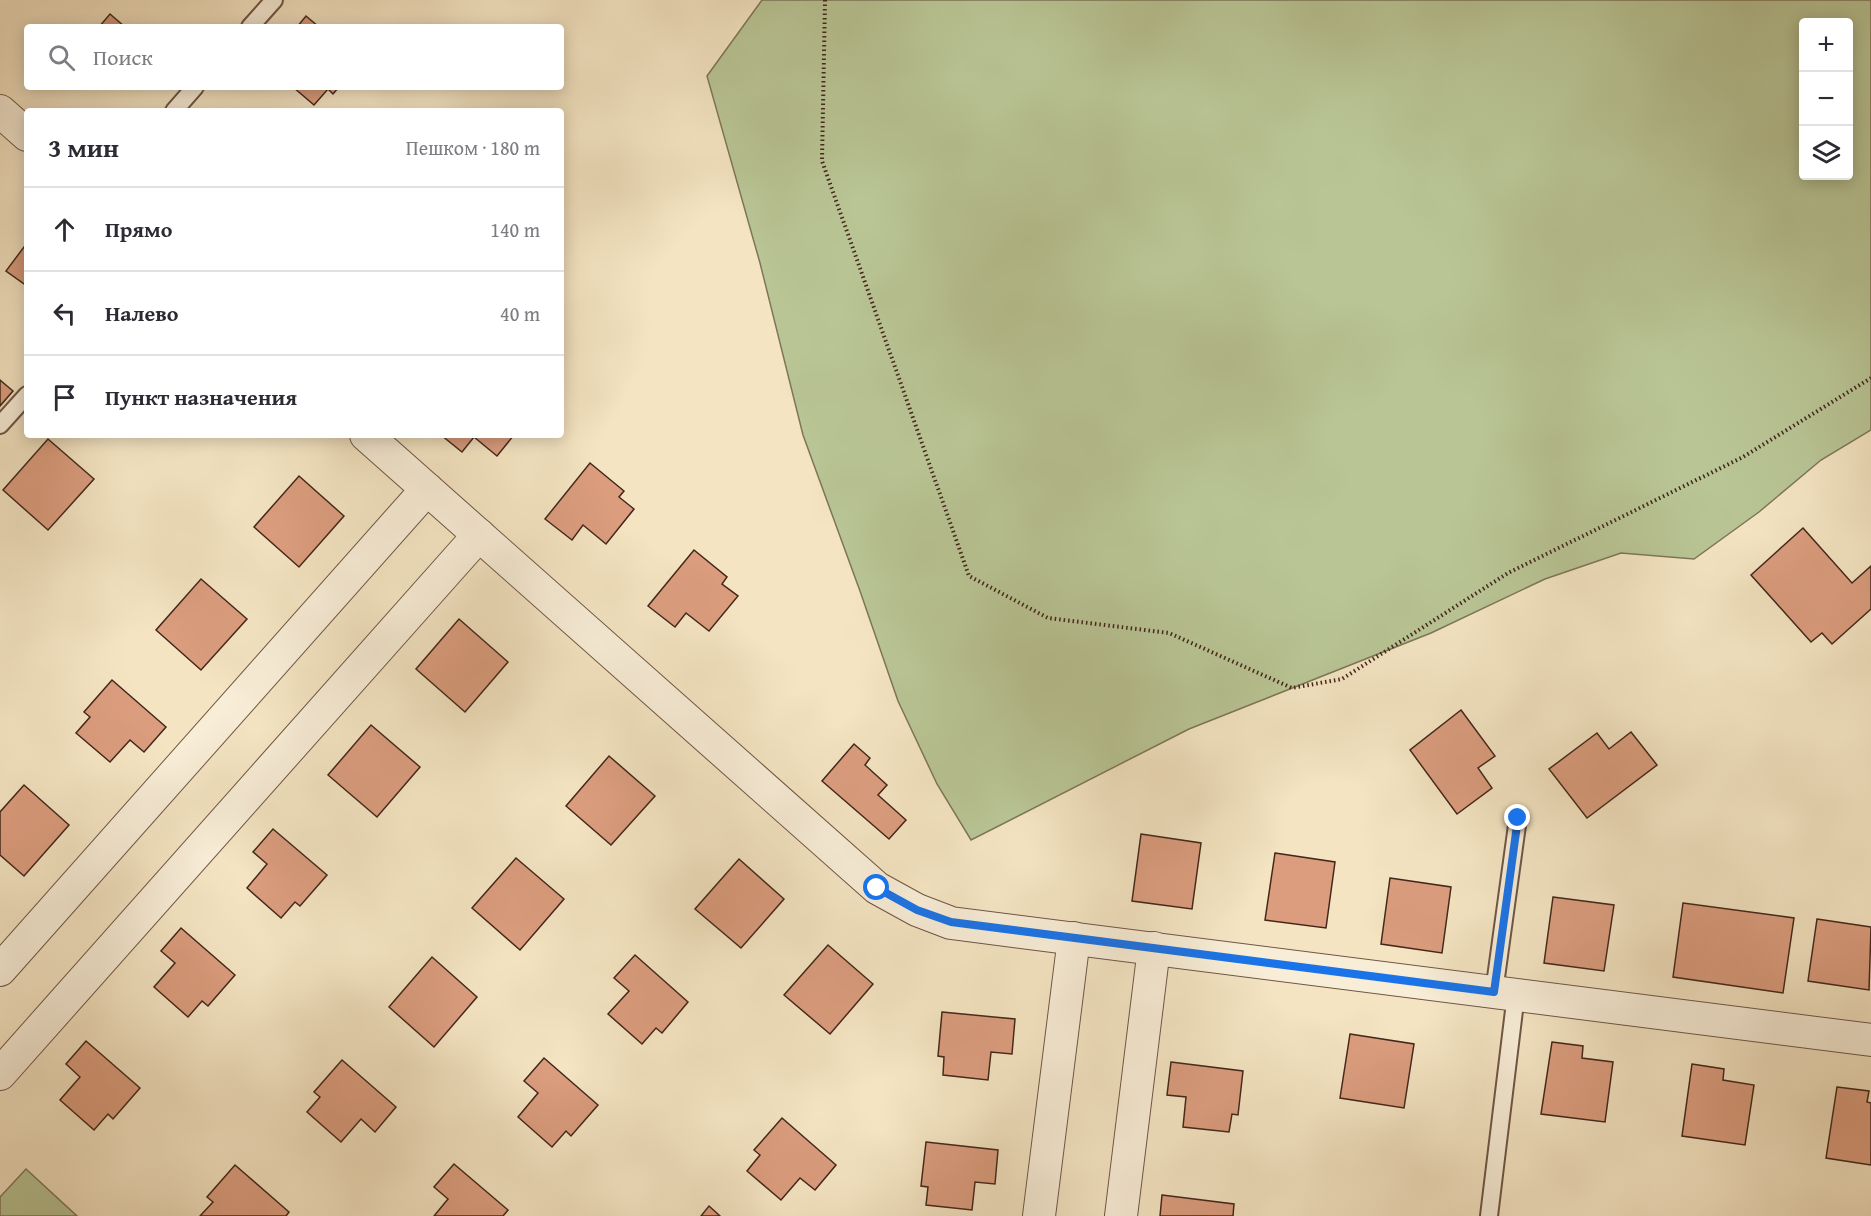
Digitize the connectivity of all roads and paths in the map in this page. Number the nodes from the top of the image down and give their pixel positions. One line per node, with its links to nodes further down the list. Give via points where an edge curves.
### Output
1 (274, 0): 3 (lane)
2 (825, 0): 8 (path, via 822,161 969,576 1048,618 1169,633 1292,688 1342,678 1508,573 1743,457)
3 (253, 24)
4 (192, 90): 5 (lane)
5 (177, 108)
6 (0, 111): 7 (street)
7 (24, 132)
8 (1871, 378)
9 (24, 398): 10 (lane)
10 (0, 425)
11 (372, 438): 12 (street)
12 (427, 489): 13 (street); 17 (street)
13 (479, 535): 15 (street, via 877,888 917,910 951,922); 20 (street)
14 (1518, 818): 18 (lane)
15 (1074, 938): 16 (street); 21 (street)
16 (1154, 948): 18 (street); 22 (street)
17 (0, 970)
18 (1505, 993): 19 (street); 23 (lane)
19 (1871, 1040)
20 (0, 1074)
21 (1039, 1216)
22 (1121, 1216)
23 (1489, 1216)

